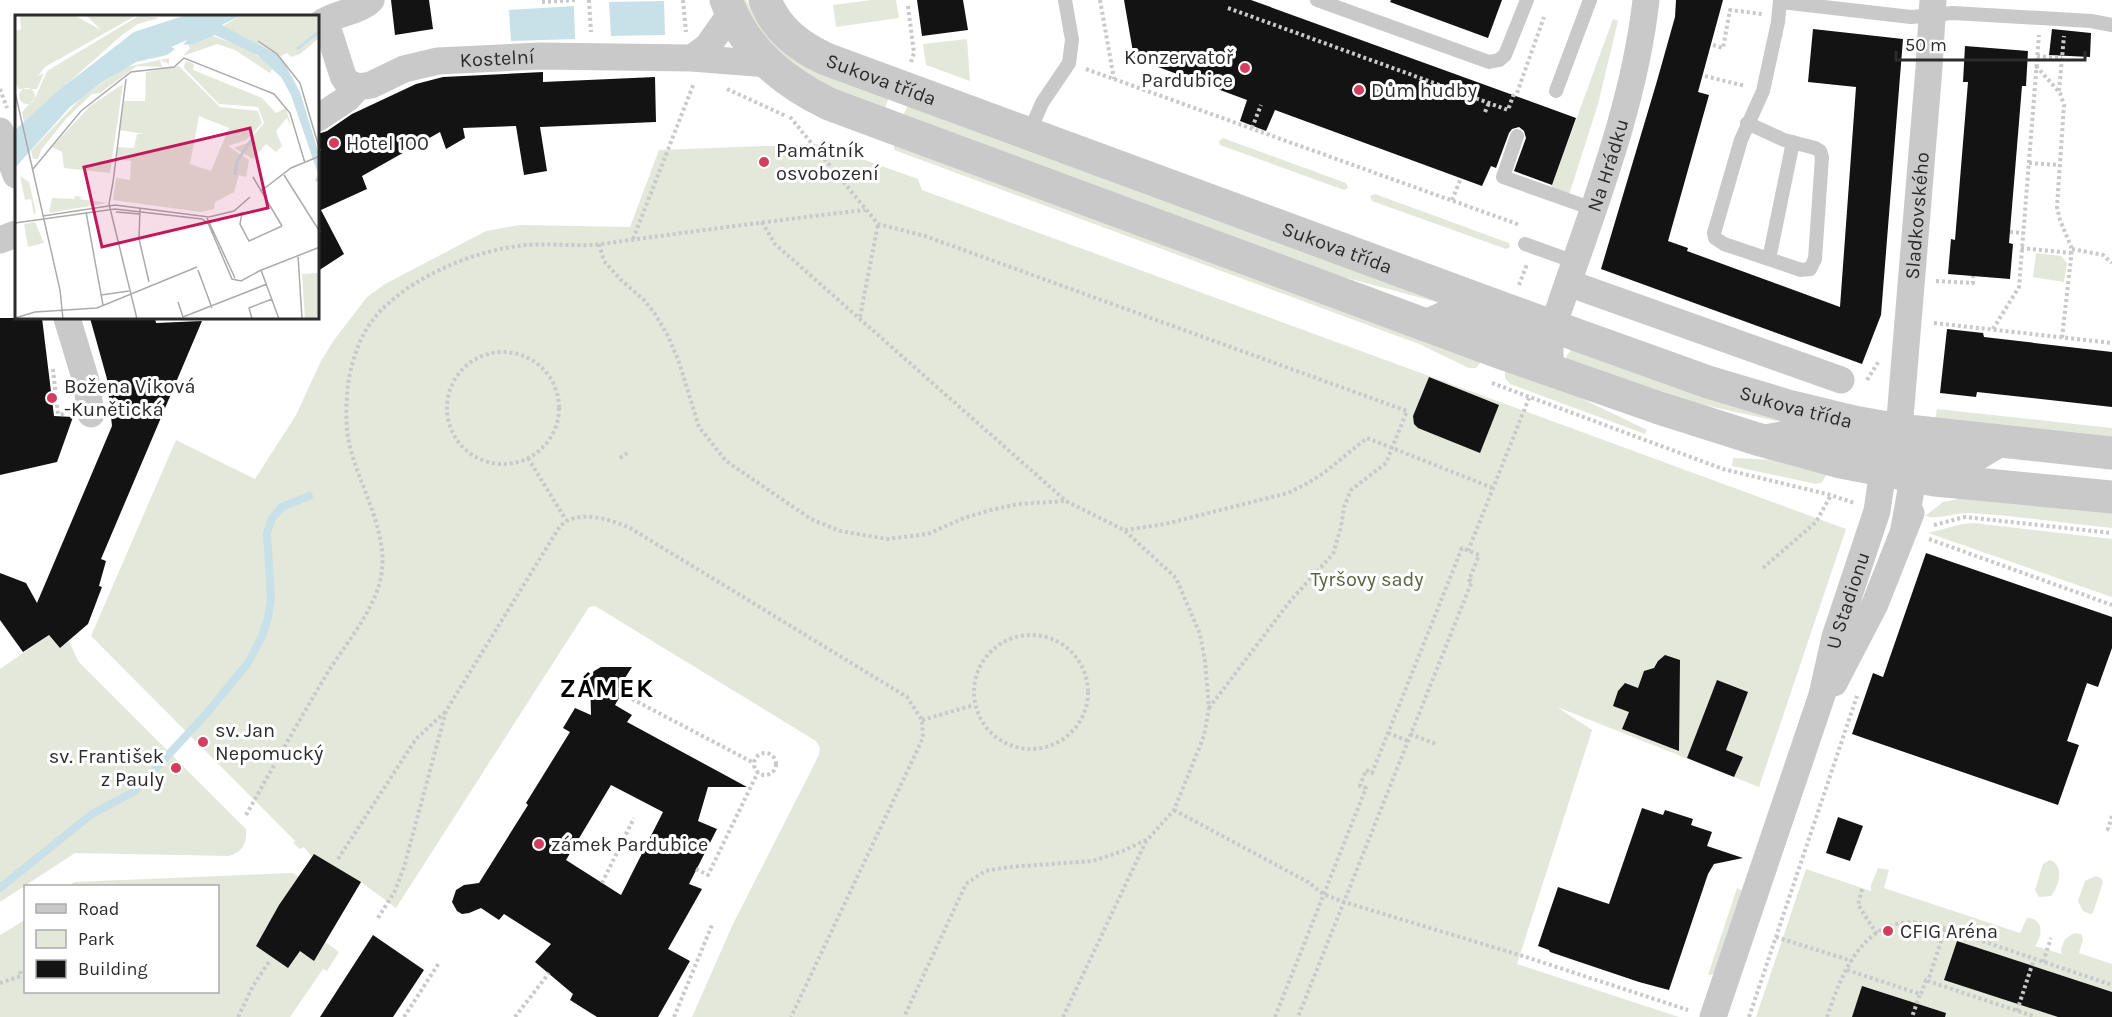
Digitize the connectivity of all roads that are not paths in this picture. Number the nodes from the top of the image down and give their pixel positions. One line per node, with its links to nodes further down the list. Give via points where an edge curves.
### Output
1 (370, 0): 11 (street, via 356,10)
2 (765, 0): 20 (street, Sukova třída, via 786,33 826,59)
3 (1065, 0): 20 (lane, via 1072,40 1069,63 1042,103)
4 (1317, 0): 5 (lane, via 1488,63 1505,55)
5 (1527, 0)
6 (1590, 0): 16 (lane)
7 (1646, 0): 24 (street, Na Hrádku, via 1628,94)
8 (1781, 1): 10 (lane, via 1911,16); 18 (lane, via 1764,91)
9 (728, 7): 13 (street, Sukova třída, via 750,45); 14 (street)
10 (1933, 8): 12 (lane, via 1953,13); 38 (street, Sladkovského)
11 (320, 22): 15 (street, via 328,29 343,76)
12 (2112, 25)
13 (767, 64): 14 (street, Kostelní); 31 (street, Sukova třída, via 808,94 846,111)
14 (694, 66): 15 (street, Kostelní, via 539,56 438,61)
15 (358, 87): 17 (street, Kostelní)
16 (1556, 91)
17 (320, 117)
18 (1748, 123): 22 (lane); 28 (lane, via 1714,233 1719,241)
19 (0, 130): 23 (street)
20 (1029, 134): 32 (street, Sukova třída)
21 (1518, 136): 24 (lane, via 1503,177)
22 (1793, 142): 28 (lane); 28 (lane, via 1815,148 1822,157 1815,259 1805,271)
23 (15, 172)
24 (1593, 209): 29 (street, Na Hrádku)
25 (15, 234): 26 (street)
26 (0, 240)
27 (1525, 244): 29 (lane)
28 (1769, 259)
29 (1571, 273): 32 (street, Na Hrádku); 34 (street, Sukova třída)
30 (68, 320): 35 (street, via 86,381)
31 (1423, 324): 32 (street, via 1450,312 1535,342 1547,339); 33 (street, Sukova třída)
32 (1553, 327): 33 (street, Na Hrádku, via 1549,353); 38 (street, Sukova třída, via 1708,382 1854,422)
33 (1557, 373): 36 (street, Sukova třída)
34 (1841, 380)
35 (91, 414)
36 (1757, 439): 38 (street, Sukova třída, via 1841,462); 38 (street, Sukova třída, via 1792,433 1876,446 1897,437)
37 (2112, 453): 38 (street, Sukova třída, via 2003,442)
38 (1898, 458): 39 (street, Sukova třída); 41 (street, U Stadionu); 42 (street, U Stadionu, via 1835,637 1822,695)
39 (1969, 484): 40 (street, Sukova třída); 41 (street, U Stadionu, via 1923,497 1914,508)
40 (2112, 497)
41 (1918, 530): 42 (street, U Stadionu, via 1827,697)
42 (1802, 755): 43 (street, U Stadionu)
43 (1702, 1014)

